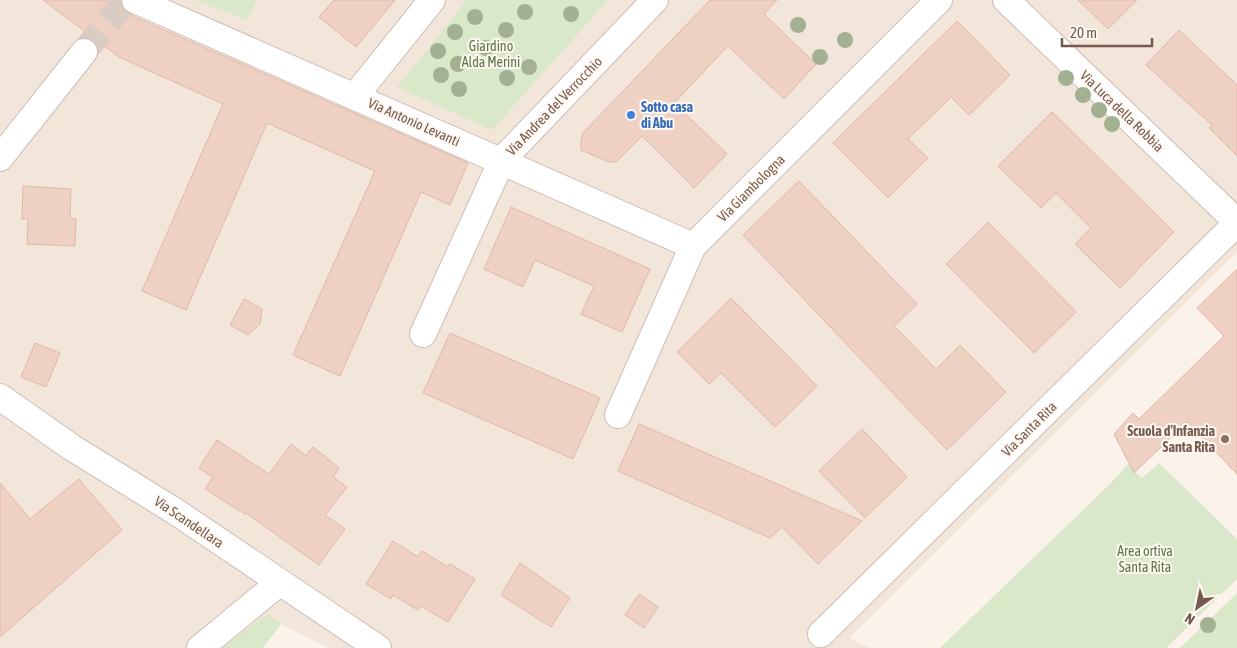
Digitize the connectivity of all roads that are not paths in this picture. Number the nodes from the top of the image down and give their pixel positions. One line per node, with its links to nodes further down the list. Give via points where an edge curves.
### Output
1 (135, 0): 7 (street, Via Antonio Levanti)
2 (432, 0): 7 (street)
3 (655, 0): 9 (street, Via Andrea del Verrocchio)
4 (939, 0): 11 (street, Via Giambologna)
5 (1006, 0): 10 (street, Via Luca della Robbia)
6 (84, 52): 8 (street)
7 (355, 96): 9 (street, Via Antonio Levanti)
8 (0, 158)
9 (502, 160): 11 (street, Via Antonio Levanti); 12 (street, Via Andrea del Verrocchio)
10 (1237, 223): 16 (street, Via Santa Rita)
11 (693, 246): 14 (street, Via Giambologna)
12 (423, 334)
13 (0, 397): 15 (street, Via Scandellara)
14 (618, 415)
15 (279, 583): 17 (street); 18 (street, Via Scandellara)
16 (821, 634)
17 (200, 648)
18 (378, 648)

